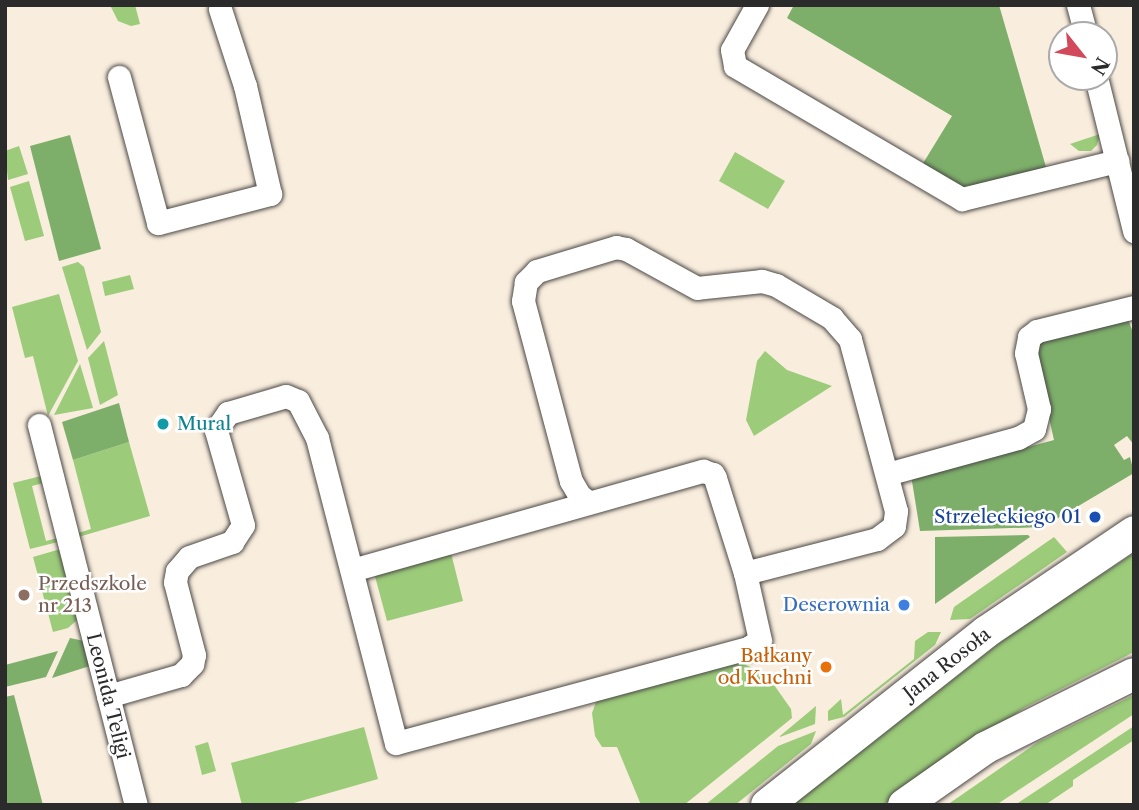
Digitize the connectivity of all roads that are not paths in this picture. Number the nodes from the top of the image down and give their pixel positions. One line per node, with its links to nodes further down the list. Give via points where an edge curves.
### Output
1 (757, 5): 5 (street, via 732,50 734,66 962,199)
2 (220, 9): 3 (street, via 270,194 158,223)
3 (119, 77)
4 (1100, 91): 5 (street)
5 (1117, 161): 6 (street)
6 (1134, 231)
7 (1134, 307): 9 (street, via 1037,331 1029,337 1026,352 1039,409 1034,429 1018,438)
8 (39, 425): 15 (street, Leonida Teligi)
9 (887, 474): 10 (street, via 850,339 838,323 767,281 697,288 616,247 537,271 524,290 523,301 571,481); 13 (street, via 896,511 894,526 877,539)
10 (588, 502): 12 (street); 13 (street, via 703,471 713,474)
11 (1134, 532): 17 (main road, Jana Rosoła, via 986,632)
12 (352, 570): 13 (street, via 396,743 748,648 760,639); 15 (street, via 317,438 298,401 286,396 228,413 216,434 243,525 236,539 189,557 177,571 194,655 191,664 181,675)
13 (746, 573)
14 (1134, 674): 18 (main road, via 985,748)
15 (108, 696): 16 (street, Leonida Teligi)
16 (136, 805)
17 (766, 805)
18 (904, 805)

